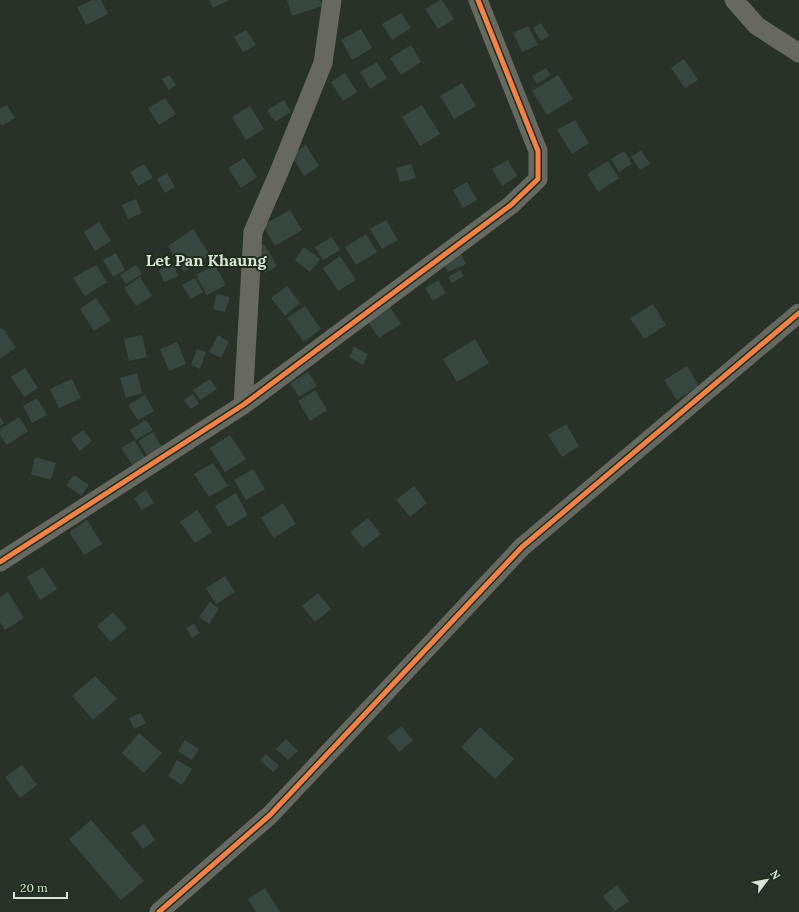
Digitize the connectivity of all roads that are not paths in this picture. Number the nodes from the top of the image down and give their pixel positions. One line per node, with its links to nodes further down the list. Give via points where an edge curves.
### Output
1 (332, 0): 6 (street, via 322,63 253,232)
2 (478, 0): 6 (street, via 538,151 538,179 511,204)
3 (734, 0): 4 (street, via 757,26)
4 (799, 53)
5 (799, 313): 8 (street, via 522,547 270,815)
6 (243, 405): 7 (street)
7 (0, 562)
8 (159, 912)

